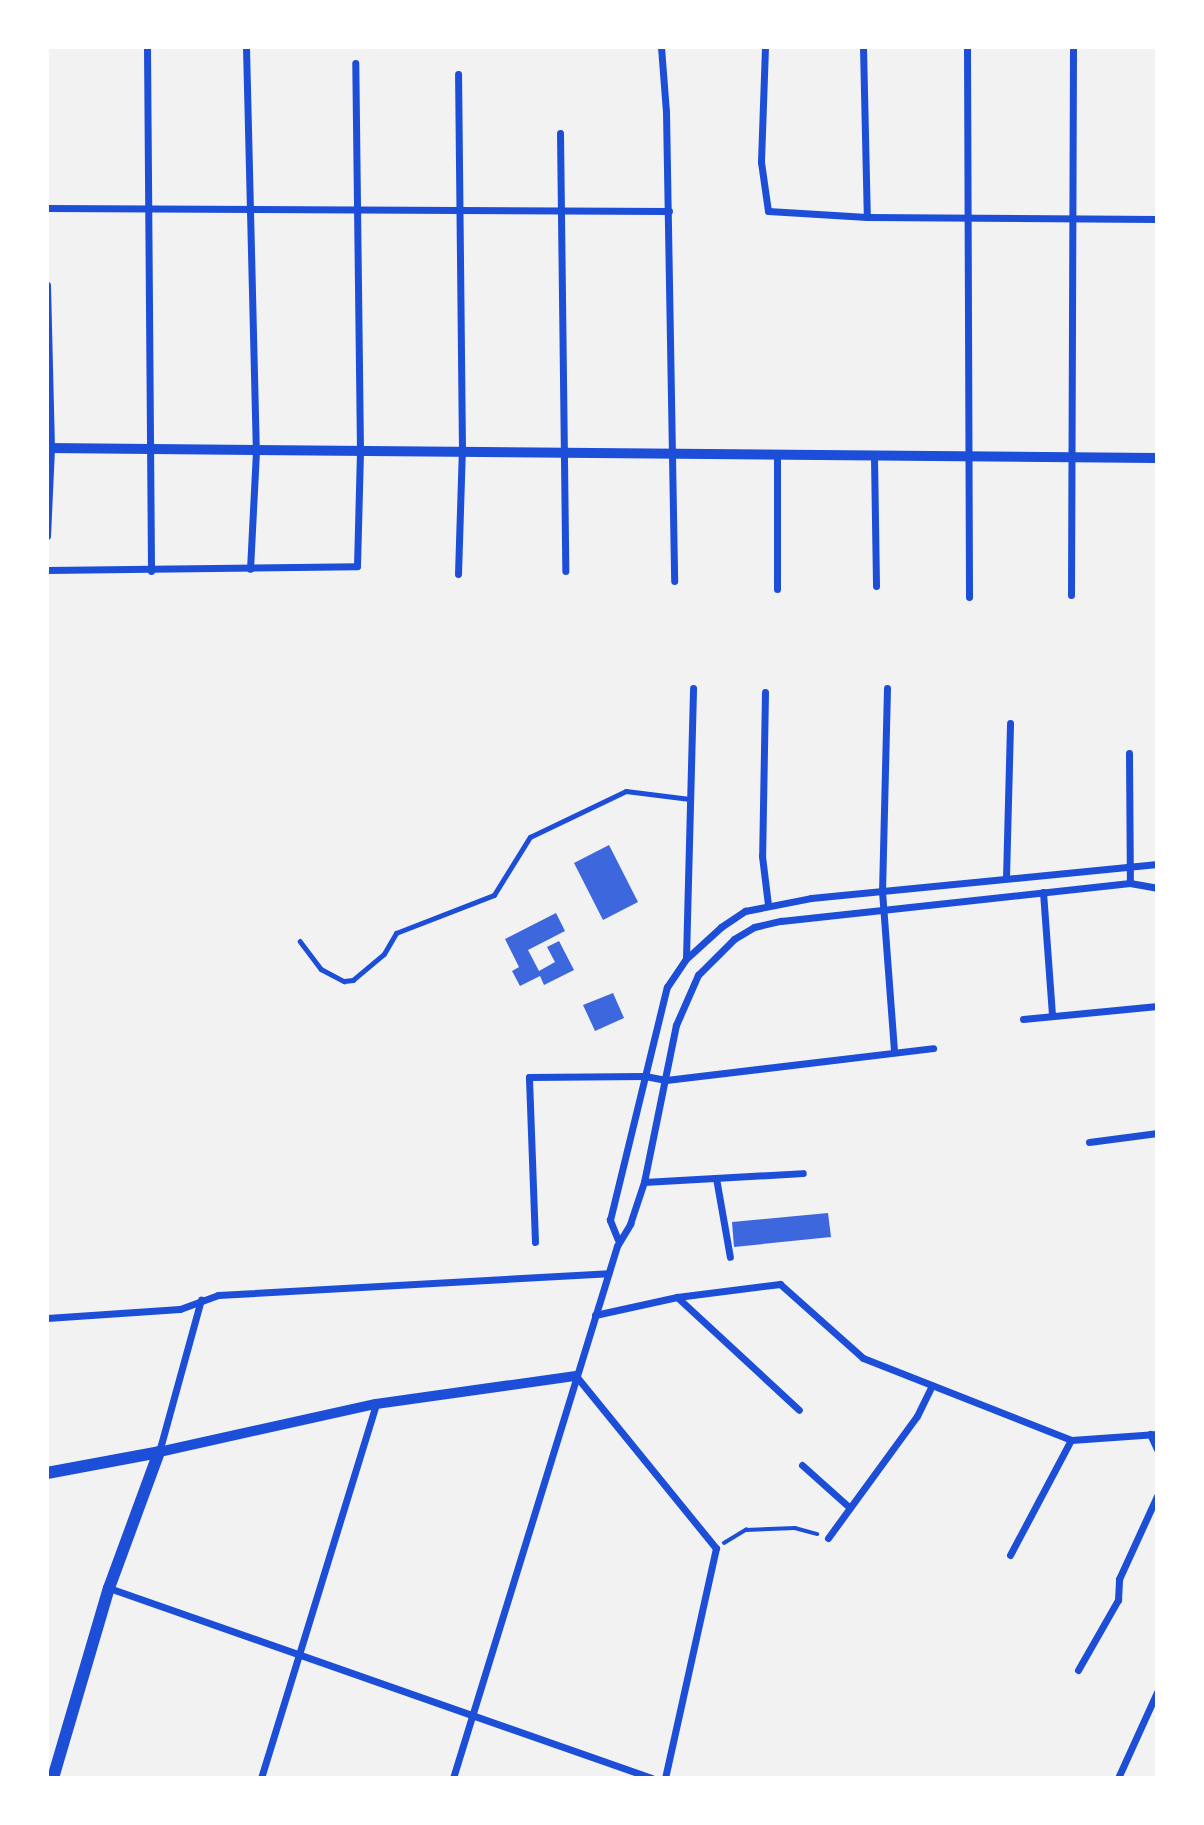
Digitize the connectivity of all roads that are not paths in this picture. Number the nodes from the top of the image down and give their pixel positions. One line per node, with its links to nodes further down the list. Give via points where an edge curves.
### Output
1 (147, 47): 13 (street)
2 (246, 47): 14 (street)
3 (661, 47): 16 (street)
4 (765, 47): 18 (street, via 761,162 768,211)
5 (863, 47): 18 (street)
6 (967, 47): 19 (street)
7 (1073, 47): 21 (street)
8 (355, 63): 15 (street)
9 (458, 74): 11 (street)
10 (560, 133): 17 (street)
11 (460, 207): 15 (street); 17 (street); 26 (street)
12 (47, 208): 13 (street)
13 (147, 208): 14 (street); 24 (street)
14 (252, 209): 15 (street); 28 (street)
15 (354, 209): 25 (street)
16 (669, 211): 17 (street); 29 (street)
17 (562, 213): 27 (street)
18 (867, 217): 19 (street)
19 (968, 218): 21 (street); 31 (street)
20 (1157, 219): 21 (street)
21 (1070, 221): 33 (street)
22 (47, 285): 23 (street)
23 (49, 448): 24 (street); 35 (street)
24 (151, 448): 28 (street); 38 (street)
25 (360, 450): 26 (street); 28 (street); 36 (street, via 357,566)
26 (462, 450): 27 (street); 40 (street)
27 (564, 450): 29 (street); 39 (street)
28 (257, 451): 36 (street)
29 (673, 451): 30 (street); 41 (street)
30 (777, 455): 32 (street); 43 (street)
31 (968, 456): 32 (street); 33 (street); 45 (street)
32 (874, 457): 42 (street)
33 (1069, 457): 34 (street); 44 (street)
34 (1157, 458)
35 (47, 536)
36 (250, 569): 38 (street)
37 (47, 570): 38 (street)
38 (151, 571)
39 (565, 571)
40 (458, 574)
41 (674, 581)
42 (876, 586)
43 (777, 589)
44 (1072, 595)
45 (969, 597)
46 (693, 688): 51 (street)
47 (887, 688): 57 (street)
48 (765, 692): 59 (street, via 762,856)
49 (1010, 723): 54 (street)
50 (1129, 753): 53 (street)
51 (691, 799): 61 (lane, via 626,791 530,836 494,895 396,933 384,954 353,980 344,981 321,969); 62 (street)
52 (1157, 864): 53 (street)
53 (1128, 866): 54 (street); 55 (street)
54 (1006, 878): 57 (street)
55 (1130, 883): 56 (street); 58 (street)
56 (1157, 888)
57 (882, 891): 59 (street); 60 (street)
58 (1043, 892): 60 (street); 64 (street)
59 (768, 905): 62 (street, via 745,911)
60 (883, 912): 67 (street); 69 (street, via 781,921 754,927 734,939 698,975 686,996)
61 (300, 941)
62 (686, 959): 68 (street, via 667,987)
63 (1157, 1006): 64 (street)
64 (1052, 1016): 65 (street)
65 (1023, 1019)
66 (933, 1048): 67 (street)
67 (894, 1052): 69 (street)
68 (645, 1076): 69 (street); 75 (street, via 610,1220); 76 (street, via 528,1077)
69 (666, 1080): 74 (street)
70 (1157, 1133): 71 (street)
71 (1089, 1142)
72 (803, 1173): 73 (street)
73 (716, 1178): 74 (street); 77 (street)
74 (644, 1182): 75 (street, via 630,1224)
75 (618, 1240): 78 (street)
76 (535, 1242)
77 (730, 1257)
78 (608, 1273): 80 (street, via 218,1295); 81 (street)
79 (677, 1297): 81 (street); 84 (street, via 780,1284 863,1358); 86 (street)
80 (201, 1300): 82 (street, via 180,1309); 90 (street)
81 (595, 1315): 83 (street)
82 (47, 1318)
83 (576, 1376): 85 (street); 101 (street); 106 (street, via 716,1548)
84 (932, 1385): 88 (street); 94 (street, via 917,1416)
85 (376, 1404): 90 (street); 98 (street)
86 (799, 1410)
87 (1153, 1434): 88 (street); 89 (street)
88 (1071, 1440): 96 (street)
89 (1157, 1449)
90 (159, 1452): 92 (main road); 97 (main road)
91 (802, 1465): 94 (street)
92 (47, 1473)
93 (1157, 1496): 99 (street, via 1119,1579 1118,1600)
94 (849, 1507): 95 (street)
95 (828, 1538)
96 (1010, 1555)
97 (109, 1588): 98 (street); 102 (main road)
98 (299, 1654): 101 (street); 103 (street)
99 (1078, 1670)
100 (1157, 1692): 107 (street)
101 (473, 1715): 104 (street); 105 (street)
102 (53, 1778)
103 (261, 1778)
104 (453, 1778)
105 (652, 1778)
106 (665, 1778)
107 (1118, 1778)

